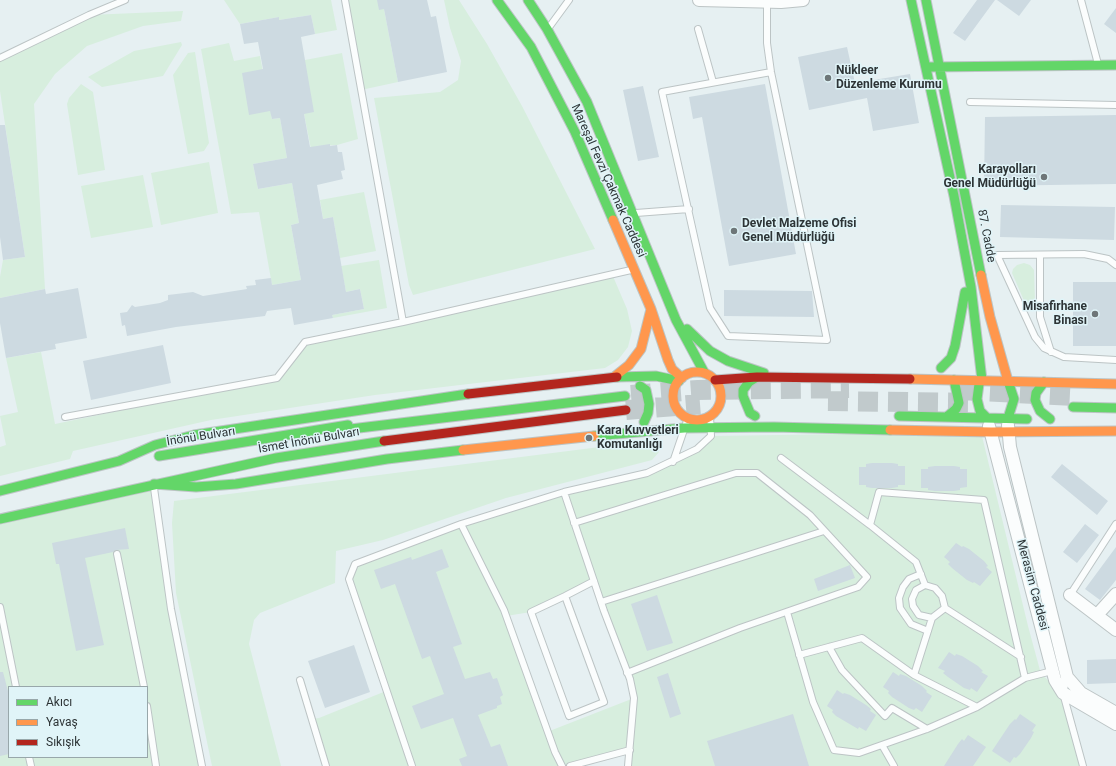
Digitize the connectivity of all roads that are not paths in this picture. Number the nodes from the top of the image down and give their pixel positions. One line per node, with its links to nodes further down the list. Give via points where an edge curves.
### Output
1 (125, 0): 15 (lane)
2 (344, 0): 33 (lane)
3 (497, 0): 30 (main road, Mareşal Fevzi Çakmak Caddesi, via 531,47 575,132)
4 (528, 0): 13 (main road, Mareşal Fevzi Çakmak Caddesi)
5 (569, 0): 13 (lane)
6 (699, 0): 11 (street)
7 (803, 0): 12 (street)
8 (911, 0): 19 (main road, 87. Cadde)
9 (926, 0): 18 (main road, 87. Cadde)
10 (1081, 0): 16 (lane)
11 (767, 1): 12 (street); 20 (lane, via 767,44)
12 (781, 1)
13 (547, 29): 25 (main road, Mareşal Fevzi Çakmak Caddesi, via 586,102)
14 (698, 30): 21 (lane)
15 (0, 58)
16 (1098, 64): 17 (main road); 18 (main road)
17 (1116, 64)
18 (941, 66): 19 (main road); 39 (main road, 87. Cadde, via 989,310)
19 (926, 67): 28 (main road, 87. Cadde, via 954,196)
20 (771, 72): 21 (lane); 24 (lane, via 827,340 728,336 710,308)
21 (713, 82): 24 (lane, via 662,92)
22 (970, 102): 23 (lane)
23 (1116, 105)
24 (689, 209): 25 (lane)
25 (632, 213): 32 (main road, Mareşal Fevzi Çakmak Caddesi)
26 (1040, 255): 29 (lane, via 1098,256 1108,259); 34 (lane, via 1040,317); 34 (lane, via 997,255 1035,337 1044,348)
27 (1116, 256): 29 (lane)
28 (965, 264): 37 (main road, via 966,287 956,346 951,358 936,368); 39 (main road, 87. Cadde)
29 (1115, 265)
30 (634, 269): 31 (main road, Mareşal Fevzi Çakmak Caddesi); 33 (lane)
31 (651, 309): 42 (main road, via 642,349 629,365); 50 (main road, Mareşal Fevzi Çakmak Caddesi)
32 (676, 320): 40 (main road, Mareşal Fevzi Çakmak Caddesi); 45 (main road, via 710,351)
33 (403, 322): 62 (lane, via 304,342 277,378)
34 (1052, 352): 35 (lane, via 1064,357)
35 (1116, 360)
36 (804, 368): 45 (main road, via 783,373)
37 (954, 369)
38 (968, 369): 39 (main road)
39 (997, 370): 48 (main road, 87. Cadde); 49 (main road, 87. Cadde)
40 (704, 372): 46 (main road); 50 (main road, via 693,372)
41 (1034, 372): 44 (main road)
42 (614, 377): 50 (main road, via 656,376); 73 (main road, via 479,392 194,435 155,445)
43 (757, 377): 45 (main road); 46 (main road); 59 (main road, via 748,382 743,390 743,396 750,412 758,416)
44 (1116, 377)
45 (777, 378): 47 (main road)
46 (715, 380): 57 (main road, via 721,393 718,408)
47 (954, 380): 48 (main road); 61 (main road, via 958,403 956,409)
48 (982, 380): 49 (main road); 64 (main road, via 977,399 980,411)
49 (1008, 381): 51 (main road); 65 (main road, via 1014,399)
50 (679, 382): 53 (main road, İnönü Bulvarı); 63 (main road, via 673,393 676,407)
51 (1044, 382): 52 (main road); 65 (main road, via 1036,393 1035,400 1040,411 1054,419)
52 (1116, 384)
53 (631, 389): 66 (main road, via 646,390 649,404); 73 (main road, İnönü Bulvarı, via 390,417)
54 (1073, 407): 55 (main road)
55 (1116, 408)
56 (626, 410): 75 (main road, İsmet İnönü Bulvarı, via 368,443 276,458)
57 (712, 415): 58 (main road); 63 (main road, via 700,420); 67 (lane)
58 (727, 415)
59 (741, 416)
60 (886, 416): 61 (main road)
61 (948, 416): 64 (main road)
62 (65, 417)
63 (687, 417): 66 (main road, via 662,422); 68 (lane)
64 (986, 417): 65 (main road); 70 (street, Merasim Caddesi)
65 (1008, 418): 71 (street, Merasim Caddesi)
66 (644, 422): 75 (main road, via 485,439)
67 (712, 427): 68 (main road); 70 (main road); 74 (lane, via 711,436 698,449)
68 (684, 428): 74 (lane); 75 (main road, via 519,443 387,459 236,484 196,488)
69 (1116, 431): 71 (main road)
70 (991, 432): 71 (main road); 102 (street, Merasim Caddesi)
71 (1008, 432): 105 (street, Merasim Caddesi)
72 (781, 458): 82 (lane)
73 (119, 461): 76 (main road)
74 (673, 462): 77 (lane, via 647,473)
75 (154, 484): 78 (main road, İsmet İnönü Bulvarı); 119 (lane, via 171,609)
76 (0, 491)
77 (564, 492): 79 (lane); 80 (lane)
78 (0, 519)
79 (574, 523): 83 (lane, via 736,473 757,473 810,515); 86 (lane)
80 (461, 524): 121 (lane, via 355,564 349,578); 122 (lane, via 504,610 554,752)
81 (1116, 524): 89 (lane)
82 (870, 525): 85 (lane, via 916,562); 101 (lane, via 879,492 984,500)
83 (824, 531): 91 (lane); 94 (lane, via 867,577 858,587)
84 (117, 554): 109 (lane)
85 (921, 574): 87 (lane); 97 (lane, via 909,579 898,598 900,608 911,624)
86 (594, 581): 90 (lane); 91 (lane)
87 (925, 585): 93 (lane, via 935,588 942,596); 96 (lane, via 916,590 912,599 913,606 919,615)
88 (1116, 594): 95 (street)
89 (1070, 595): 95 (street)
90 (565, 596): 90 (lane, via 531,612 569,716 604,702)
91 (601, 602): 103 (lane)
92 (0, 607): 108 (lane)
93 (945, 608): 96 (lane); 101 (lane)
94 (787, 612): 100 (lane); 103 (lane)
95 (1097, 615): 98 (street)
96 (932, 618): 97 (lane)
97 (928, 630): 104 (lane)
98 (1116, 630)
99 (829, 647): 100 (lane); 104 (lane, via 862,638); 115 (lane, via 842,670 885,716 892,708)
100 (800, 655): 116 (lane, via 812,702 834,750 859,753)
101 (1021, 656): 106 (lane)
102 (1052, 671): 106 (lane); 110 (street, Merasim Caddesi)
103 (627, 673): 117 (lane, via 634,698)
104 (914, 675): 111 (lane)
105 (1067, 677): 110 (lane); 113 (street, Merasim Caddesi, via 1080,693)
106 (1025, 678): 111 (lane)
107 (300, 680): 120 (lane)
108 (16, 686)
109 (144, 686)
110 (1063, 693): 114 (street); 126 (lane)
111 (977, 707): 115 (lane)
112 (148, 713): 118 (lane)
113 (1116, 713)
114 (1116, 724)
115 (927, 729): 116 (lane)
116 (882, 745): 125 (lane)
117 (630, 750): 123 (lane); 124 (lane)
118 (156, 766)
119 (202, 766)
120 (326, 766)
121 (412, 766)
122 (562, 766)
123 (570, 766)
124 (628, 766)
125 (894, 766)
126 (1084, 766)

